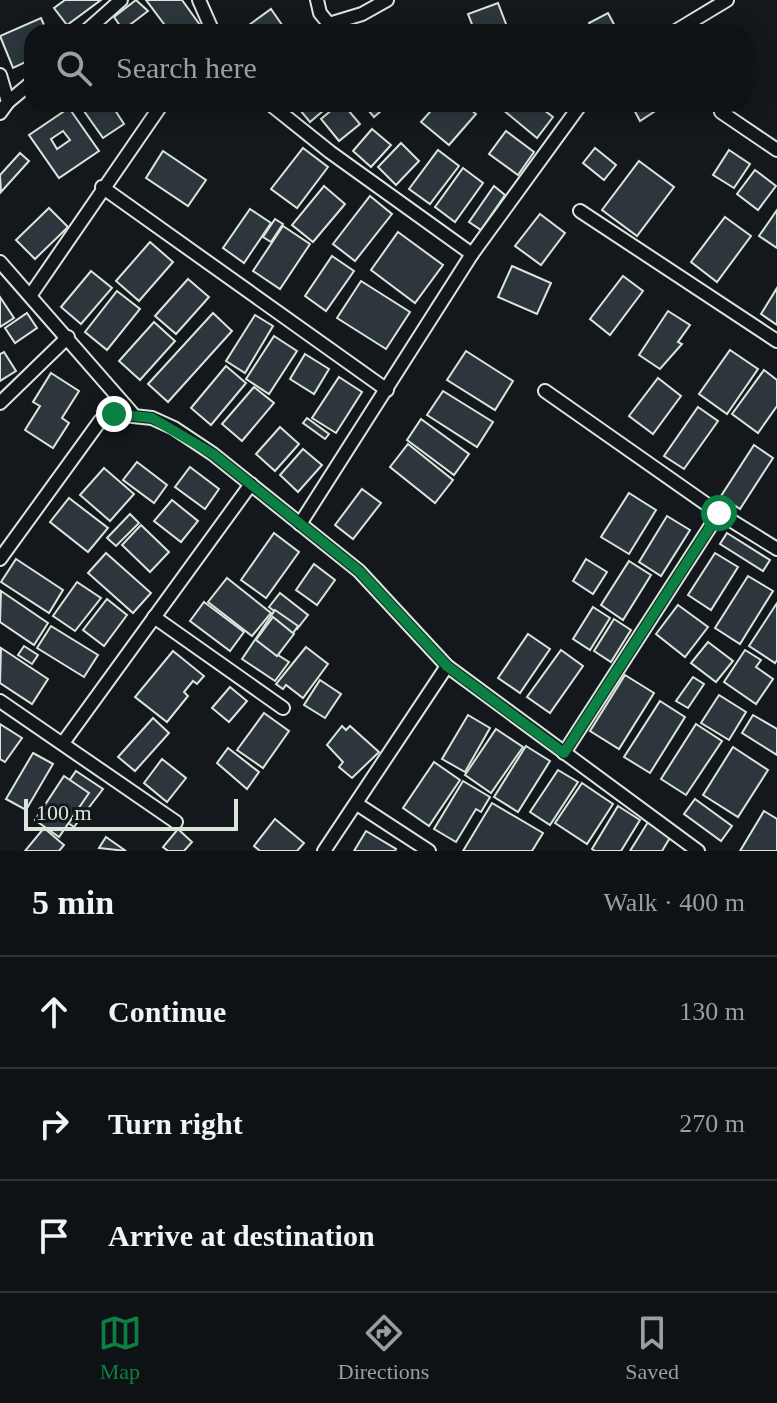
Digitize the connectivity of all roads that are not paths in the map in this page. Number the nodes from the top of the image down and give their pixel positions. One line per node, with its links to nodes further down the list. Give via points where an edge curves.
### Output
1 (121, 0): 6 (street)
2 (199, 0): 7 (street)
3 (317, 0): 4 (street, via 329,24)
4 (387, 0)
5 (727, 0): 8 (street)
6 (94, 24)
7 (210, 24)
8 (687, 24)
9 (0, 75): 11 (street)
10 (24, 89): 11 (street)
11 (4, 108)
12 (156, 112): 17 (street)
13 (280, 112): 19 (street)
14 (575, 112): 19 (street)
15 (721, 112): 16 (street)
16 (777, 150)
17 (102, 187): 21 (street); 24 (street)
18 (580, 211): 23 (street)
19 (472, 254): 24 (street)
20 (0, 262): 21 (street)
21 (30, 296): 22 (street)
22 (68, 337): 26 (street); 27 (street)
23 (777, 341)
24 (387, 390): 30 (street)
25 (545, 391): 29 (street)
26 (0, 403)
27 (132, 413): 28 (street, via 174,428); 32 (street, via 100,421)
28 (251, 484): 30 (street); 33 (street)
29 (719, 513): 31 (street); 38 (street)
30 (300, 524): 34 (street, via 359,571)
31 (777, 549)
32 (0, 559)
33 (154, 617): 36 (street); 37 (street)
34 (447, 666): 38 (street); 39 (street)
35 (0, 701): 37 (street)
36 (283, 708)
37 (63, 743): 40 (street)
38 (564, 753): 41 (street)
39 (357, 804): 42 (street); 43 (street)
40 (176, 822)
41 (692, 849)
42 (324, 851)
43 (429, 851)

